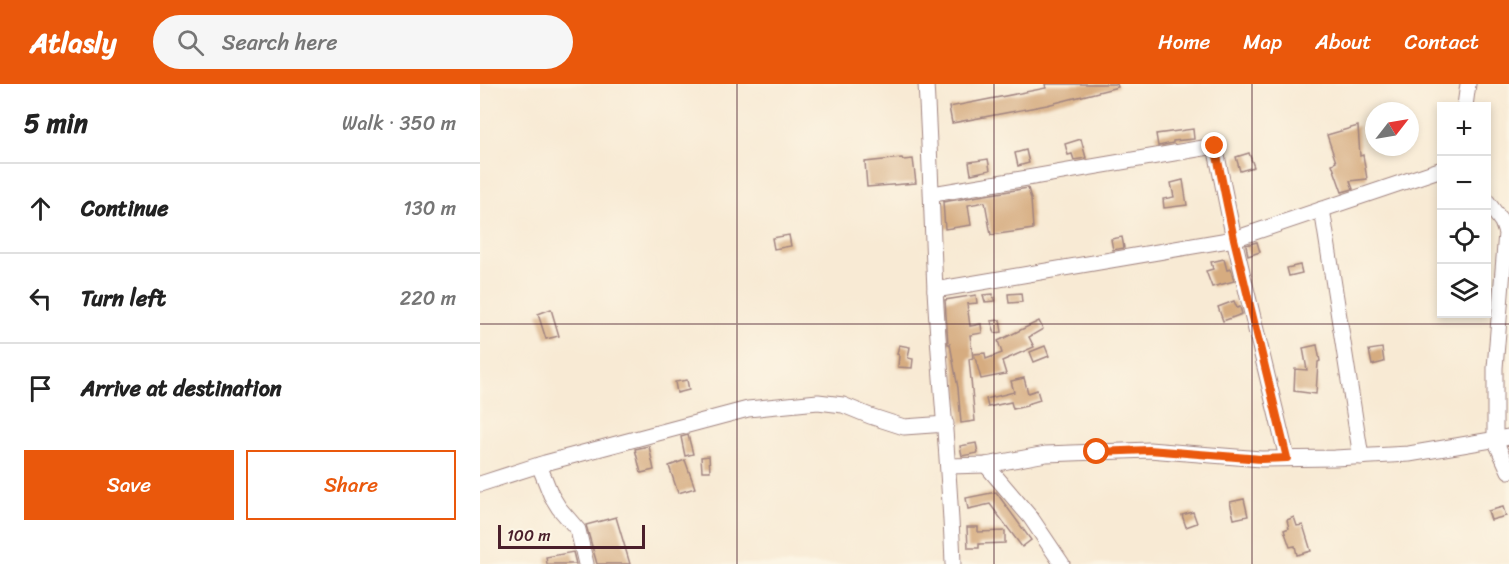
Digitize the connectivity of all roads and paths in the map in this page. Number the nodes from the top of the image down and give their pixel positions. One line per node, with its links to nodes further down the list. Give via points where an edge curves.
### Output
1 (926, 84): 5 (street)
2 (1468, 84): 3 (street)
3 (1466, 102)
4 (1437, 171): 7 (street)
5 (933, 194): 8 (street, via 1215,146); 9 (street)
6 (1491, 207): 11 (street, via 1506,233 1495,368)
7 (1322, 209): 8 (street); 12 (street)
8 (1234, 239): 9 (street); 13 (street)
9 (935, 290): 10 (street)
10 (946, 424): 14 (street, via 904,427 843,405 818,402 748,409); 16 (street)
11 (1502, 438): 12 (street, via 1409,454); 17 (street)
12 (1361, 457): 13 (street)
13 (1287, 458): 15 (street, via 1149,450 1046,454)
14 (539, 465): 18 (street); 19 (street, via 550,495 578,530)
15 (986, 465): 16 (street); 21 (street, via 1031,518)
16 (949, 466): 20 (street)
17 (1509, 471)
18 (480, 484)
19 (586, 564)
20 (953, 564)
21 (1062, 564)

